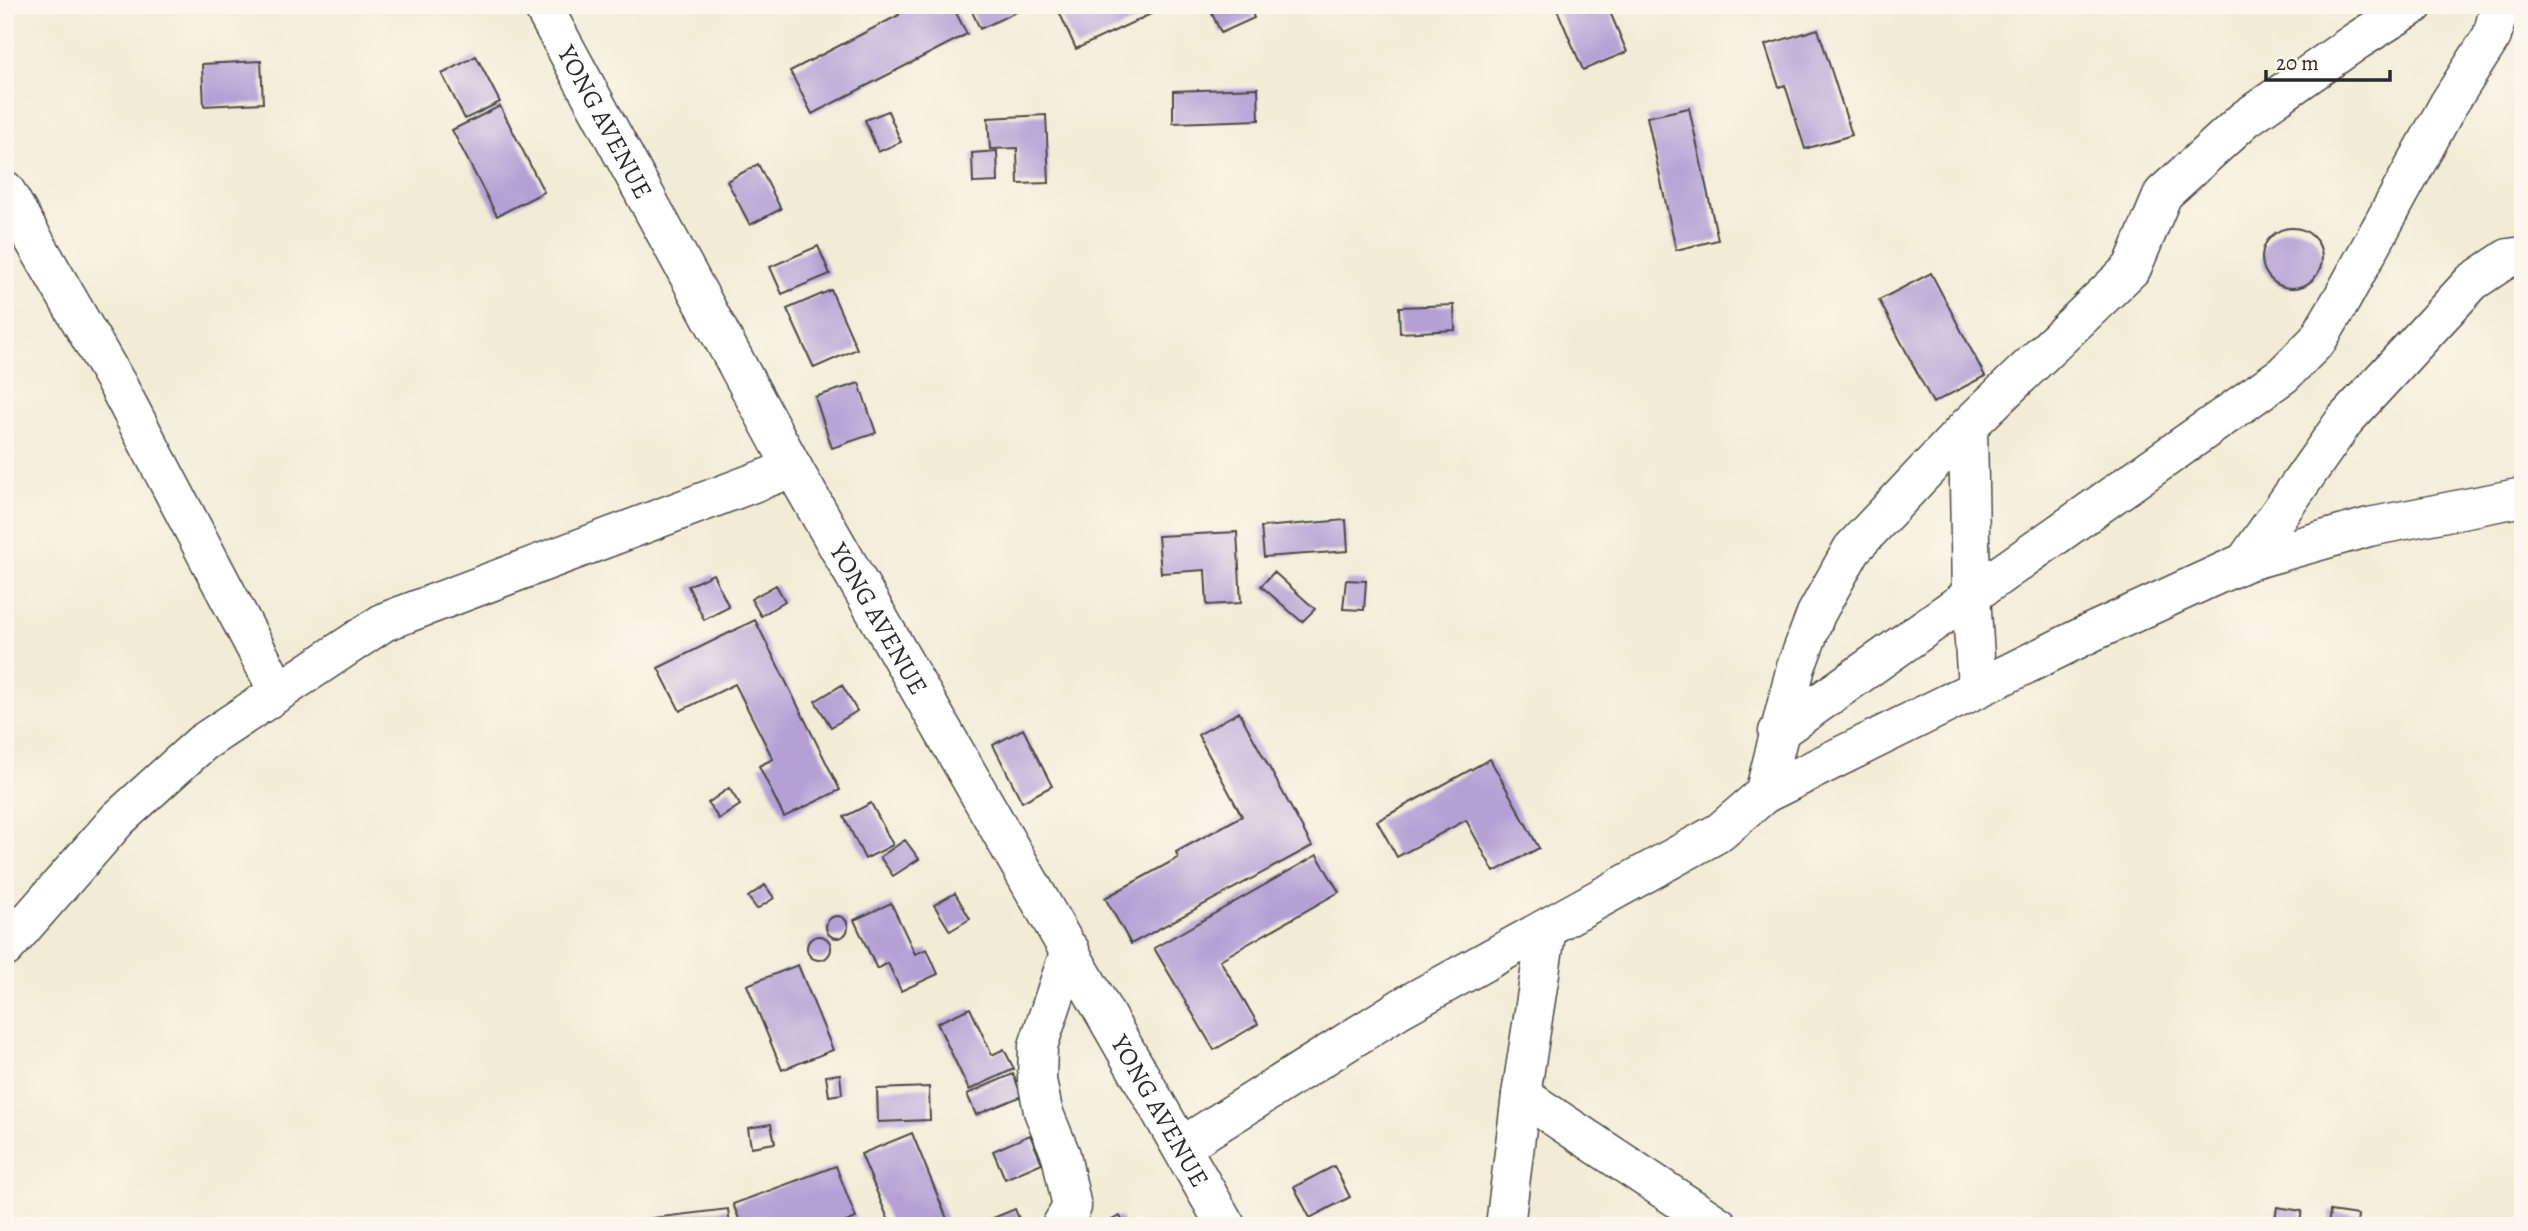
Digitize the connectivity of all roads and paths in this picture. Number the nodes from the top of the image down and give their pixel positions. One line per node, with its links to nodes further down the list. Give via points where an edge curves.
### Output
1 (542, 5): 8 (street, YONG AVENUE)
2 (2414, 5): 4 (street)
3 (2500, 5): 11 (street, via 2492,36 2448,105 2317,341 2283,375)
4 (2361, 22): 7 (street, via 2163,194 2133,268)
5 (5, 190): 13 (street, via 117,384)
6 (2523, 256): 10 (street, via 2508,258 2472,282 2345,420)
7 (1968, 426): 11 (street); 14 (street, via 1852,549 1816,614)
8 (793, 468): 13 (street, via 384,622); 18 (street, YONG AVENUE)
9 (2523, 497): 10 (street, via 2369,527)
10 (2245, 562): 12 (street)
11 (1971, 596): 12 (street); 14 (street)
12 (1977, 688): 15 (street)
13 (278, 691): 17 (street, via 202,743 118,819)
14 (1778, 732): 15 (street)
15 (1764, 794): 16 (street, via 1720,832)
16 (1547, 928): 19 (street); 20 (street, via 1401,1008)
17 (5, 948)
18 (1070, 950): 20 (street, YONG AVENUE); 21 (street, via 1038,1046 1037,1080 1072,1207)
19 (1521, 1095): 23 (street); 24 (street)
20 (1182, 1146): 22 (street, YONG AVENUE)
21 (1062, 1226)
22 (1226, 1226)
23 (1505, 1226)
24 (1719, 1226)

